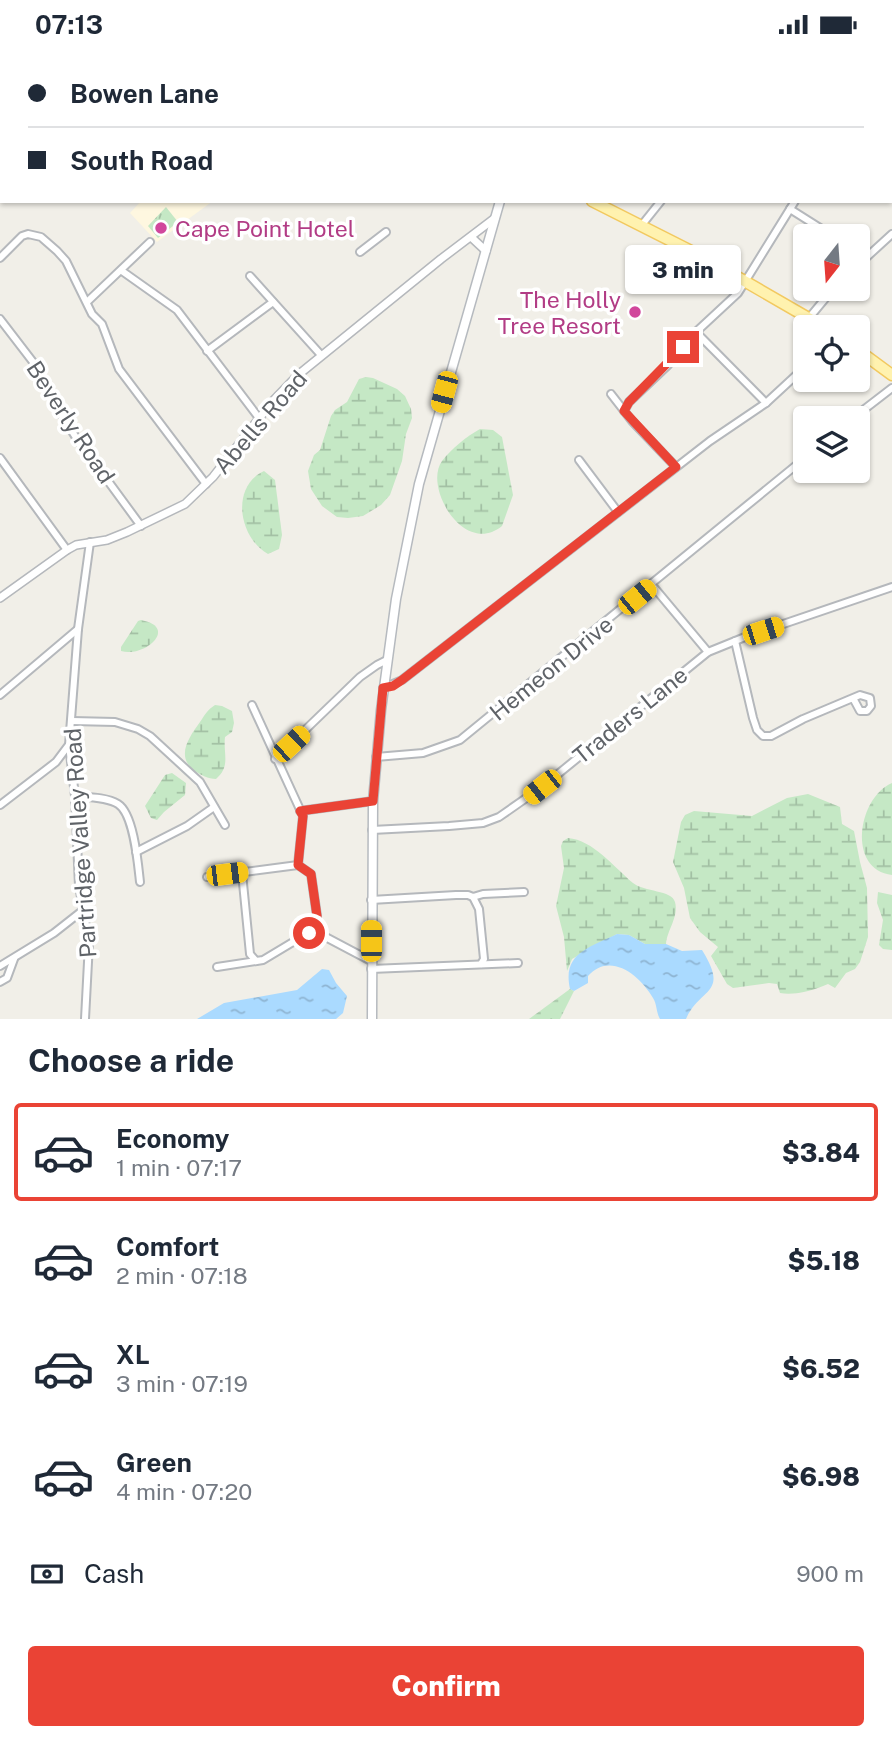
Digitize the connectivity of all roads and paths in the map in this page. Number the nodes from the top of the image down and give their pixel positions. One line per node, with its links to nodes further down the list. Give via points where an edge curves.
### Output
1 (499, 203): 6 (main road)
2 (596, 203): 8 (main road)
3 (659, 203): 8 (street)
4 (794, 203): 5 (street)
5 (790, 209): 7 (street); 19 (street)
6 (495, 218): 11 (street, Abells Road); 13 (main road)
7 (814, 224)
8 (641, 226): 19 (main road)
9 (386, 232): 14 (street)
10 (892, 234): 15 (street)
11 (471, 237): 13 (street); 28 (street, Abells Road)
12 (150, 242): 17 (street)
13 (486, 251): 53 (main road, via 419,484)
14 (360, 252)
15 (870, 254)
16 (0, 258): 21 (street, via 22,236 41,237 66,261)
17 (122, 271): 21 (street); 27 (street, via 177,310)
18 (250, 276): 22 (street)
19 (746, 282): 23 (main road); 26 (street)
20 (823, 301): 24 (street)
21 (87, 302): 42 (street, via 107,335 119,369)
22 (274, 302): 27 (street); 28 (street)
23 (803, 315)
24 (811, 315)
25 (0, 319): 44 (street, Beverly Road, via 33,362 75,436)
26 (696, 332): 34 (street); 36 (street)
27 (207, 351): 37 (street)
28 (321, 355): 37 (street, Abells Road)
29 (870, 359): 30 (main road)
30 (892, 375)
31 (793, 378): 34 (street)
32 (892, 388): 35 (street)
33 (611, 394): 36 (street)
34 (766, 403): 40 (street)
35 (869, 406)
36 (624, 411): 40 (street)
37 (259, 418): 42 (street, Abells Road)
38 (0, 458): 46 (street)
39 (579, 460): 43 (street)
40 (676, 467): 43 (street)
41 (793, 468): 47 (street, Hemeon Drive)
42 (206, 484): 44 (street, Abells Road, via 185,504)
43 (618, 512): 54 (street, via 402,680)
44 (141, 526): 45 (street, Abells Road)
45 (90, 542): 46 (street, Abells Road); 50 (street, Partridge Valley Road)
46 (67, 550): 49 (street, Abells Road)
47 (652, 585): 52 (street); 60 (street, Hemeon Drive, via 460,740 423,753)
48 (892, 587): 51 (street, Traders Lane)
49 (0, 598)
50 (78, 629): 55 (street); 58 (street, Partridge Valley Road)
51 (735, 641): 52 (street, Traders Lane); 56 (street, via 753,718 763,736)
52 (708, 652): 68 (street, Traders Lane, via 499,817 483,823)
53 (387, 660): 54 (main road); 61 (street, via 360,677)
54 (383, 688): 60 (main road)
55 (0, 695)
56 (853, 698)
57 (252, 705): 61 (street)
58 (72, 721): 59 (street, Partridge Valley Road); 65 (street, via 115,722 144,733 188,769)
59 (69, 745): 62 (street, Partridge Valley Road); 64 (street, via 56,762)
60 (376, 757): 63 (main road)
61 (275, 759): 66 (street)
62 (75, 796): 69 (street, via 118,804 128,819); 77 (street, Partridge Valley Road)
63 (373, 801): 66 (street); 68 (main road)
64 (0, 805)
65 (214, 807): 67 (street); 69 (street)
66 (300, 811): 70 (street)
67 (225, 825)
68 (372, 829): 76 (main road)
69 (136, 852): 73 (street)
70 (298, 865): 71 (street); 78 (street, via 311,874)
71 (242, 873): 72 (street); 80 (street, via 250,954)
72 (207, 877)
73 (141, 882)
74 (524, 892): 75 (street)
75 (473, 898): 76 (street); 82 (street, via 479,909)
76 (371, 900): 83 (main road)
77 (82, 911): 79 (street); 87 (street, Partridge Valley Road, via 89,955)
78 (316, 933): 80 (street); 83 (street)
79 (14, 959): 84 (street); 86 (street, via 7,978)
80 (256, 961): 85 (street)
81 (518, 963): 82 (street)
82 (481, 964): 83 (street)
83 (371, 965): 88 (main road)
84 (0, 966)
85 (217, 967)
86 (0, 982)
87 (85, 1019)
88 (372, 1019)

